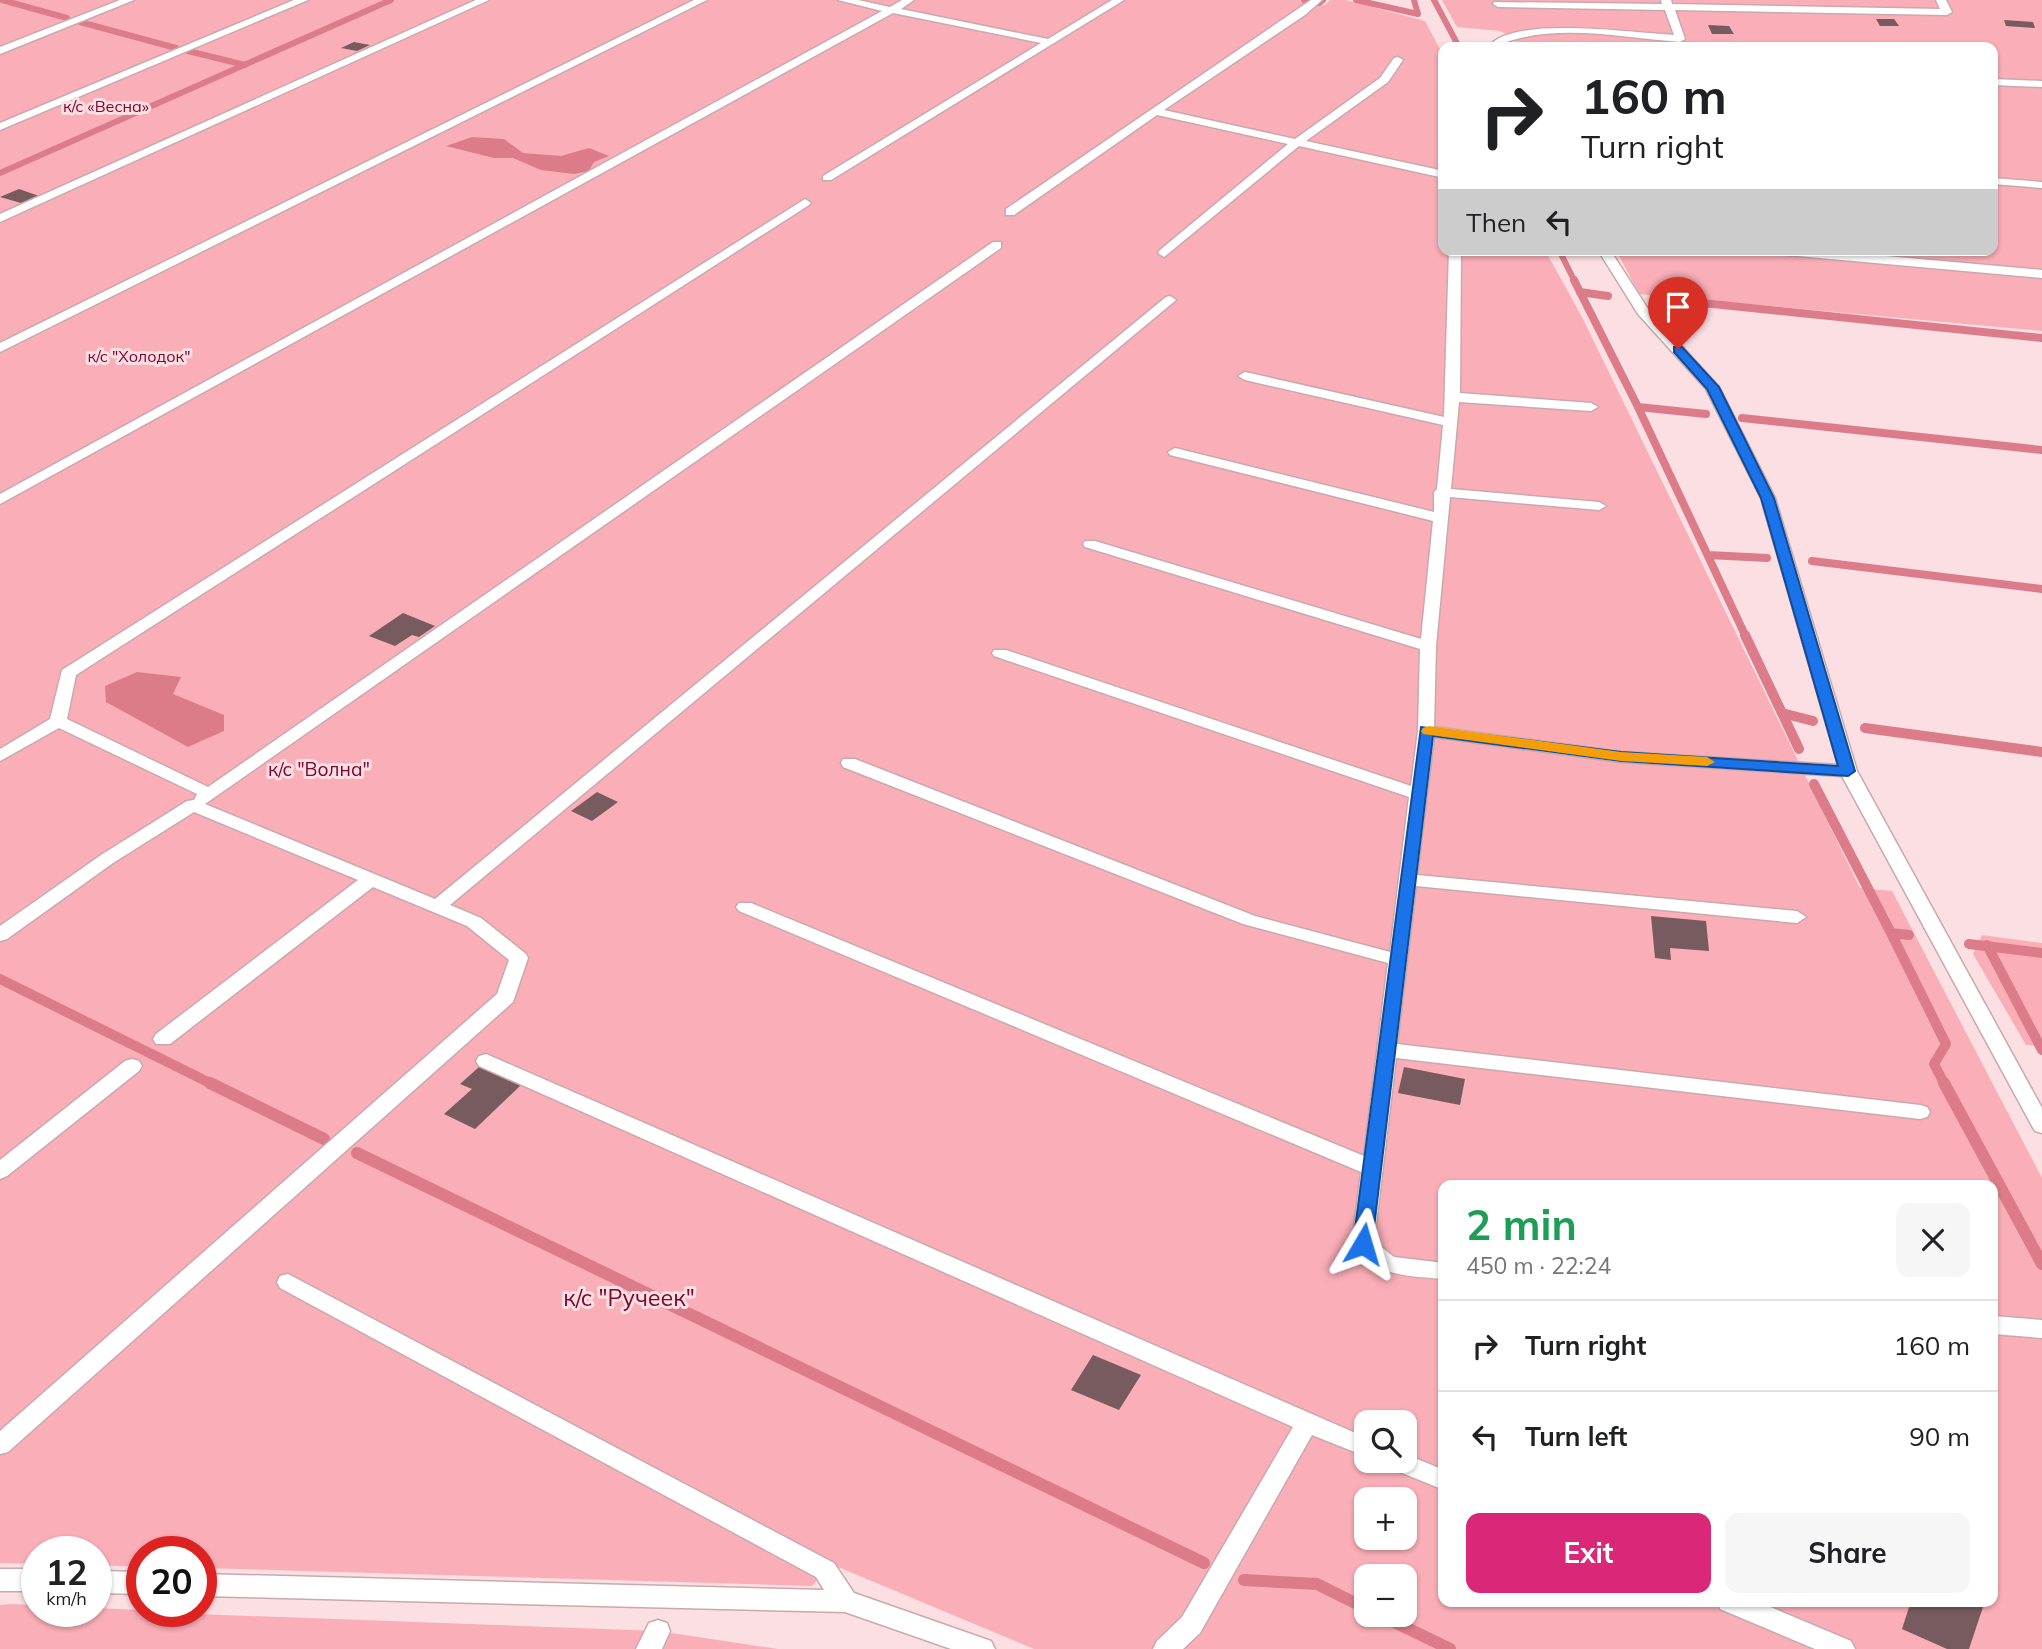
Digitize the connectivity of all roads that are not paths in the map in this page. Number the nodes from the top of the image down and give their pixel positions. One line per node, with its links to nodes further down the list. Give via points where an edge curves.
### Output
1 (129, 0): 17 (lane)
2 (303, 0): 22 (lane)
3 (484, 0): 30 (lane)
4 (702, 0): 38 (lane)
5 (843, 0): 12 (lane)
6 (909, 0): 12 (lane)
7 (1119, 0): 14 (lane)
8 (1317, 0): 21 (lane)
9 (1941, 0): 10 (lane, via 1947,12)
10 (1668, 3): 11 (lane); 13 (lane)
11 (1498, 4)
12 (891, 10): 14 (lane); 45 (lane)
13 (1680, 39): 15 (lane, via 1548,32 1509,36); 16 (lane)
14 (1050, 42): 25 (lane)
15 (1498, 42)
16 (1683, 42)
17 (0, 51)
18 (1398, 60): 23 (lane, via 1384,80)
19 (1998, 82): 20 (lane)
20 (2042, 84)
21 (1156, 111): 23 (lane); 29 (lane)
22 (0, 127)
23 (1295, 144): 24 (lane); 32 (lane)
24 (1438, 172)
25 (827, 178)
26 (1998, 181): 27 (lane)
27 (2042, 185)
28 (805, 203): 51 (lane, via 68,673)
29 (1010, 212)
30 (0, 218)
31 (997, 245): 57 (lane)
32 (1164, 253)
33 (1455, 256): 40 (lane)
34 (1608, 256): 55 (lane, via 1643,311 1712,387 1768,498)
35 (1842, 256): 36 (lane)
36 (2042, 274)
37 (1170, 300): 61 (lane)
38 (0, 348)
39 (1245, 376): 42 (lane)
40 (1452, 397): 41 (lane); 42 (lane)
41 (1591, 407)
42 (1450, 422): 44 (lane)
43 (1175, 452): 47 (lane)
44 (1441, 492): 46 (lane); 47 (lane)
45 (0, 500)
46 (1599, 506)
47 (1439, 518): 49 (lane)
48 (1090, 544): 49 (lane)
49 (1428, 646): 52 (lane)
50 (1000, 653): 56 (lane)
51 (58, 721): 53 (lane); 57 (lane)
52 (1426, 731): 55 (lane, via 1621,757); 56 (lane)
53 (0, 756)
54 (849, 762): 64 (lane, via 1248,920)
55 (1848, 771): 70 (lane)
56 (1419, 795): 59 (lane)
57 (202, 800): 58 (lane); 63 (lane, via 107,859)
58 (370, 880): 61 (lane); 65 (lane)
59 (1408, 880): 62 (lane); 64 (lane)
60 (745, 907): 71 (lane)
61 (436, 908): 79 (lane, via 474,922 519,958 506,997)
62 (1797, 917)
63 (0, 935)
64 (1398, 960): 66 (lane)
65 (163, 1039)
66 (1387, 1050): 69 (lane); 71 (lane)
67 (486, 1061): 77 (lane)
68 (132, 1066): 72 (lane)
69 (1920, 1112)
70 (2042, 1126)
71 (1373, 1168): 73 (lane, via 1363,1244 1389,1265)
72 (0, 1171)
73 (1438, 1270)
74 (288, 1282): 85 (lane, via 825,1570)
75 (1998, 1325): 76 (lane)
76 (2042, 1329)
77 (1307, 1423): 78 (lane); 88 (lane, via 1191,1625)
78 (1354, 1443)
79 (0, 1445)
80 (1417, 1469): 81 (lane)
81 (1438, 1478)
82 (0, 1580): 83 (lane)
83 (21, 1580)
84 (217, 1585): 85 (lane)
85 (845, 1601): 87 (lane)
86 (1743, 1607): 89 (lane)
87 (982, 1649)
88 (1166, 1649)
89 (1842, 1649)

